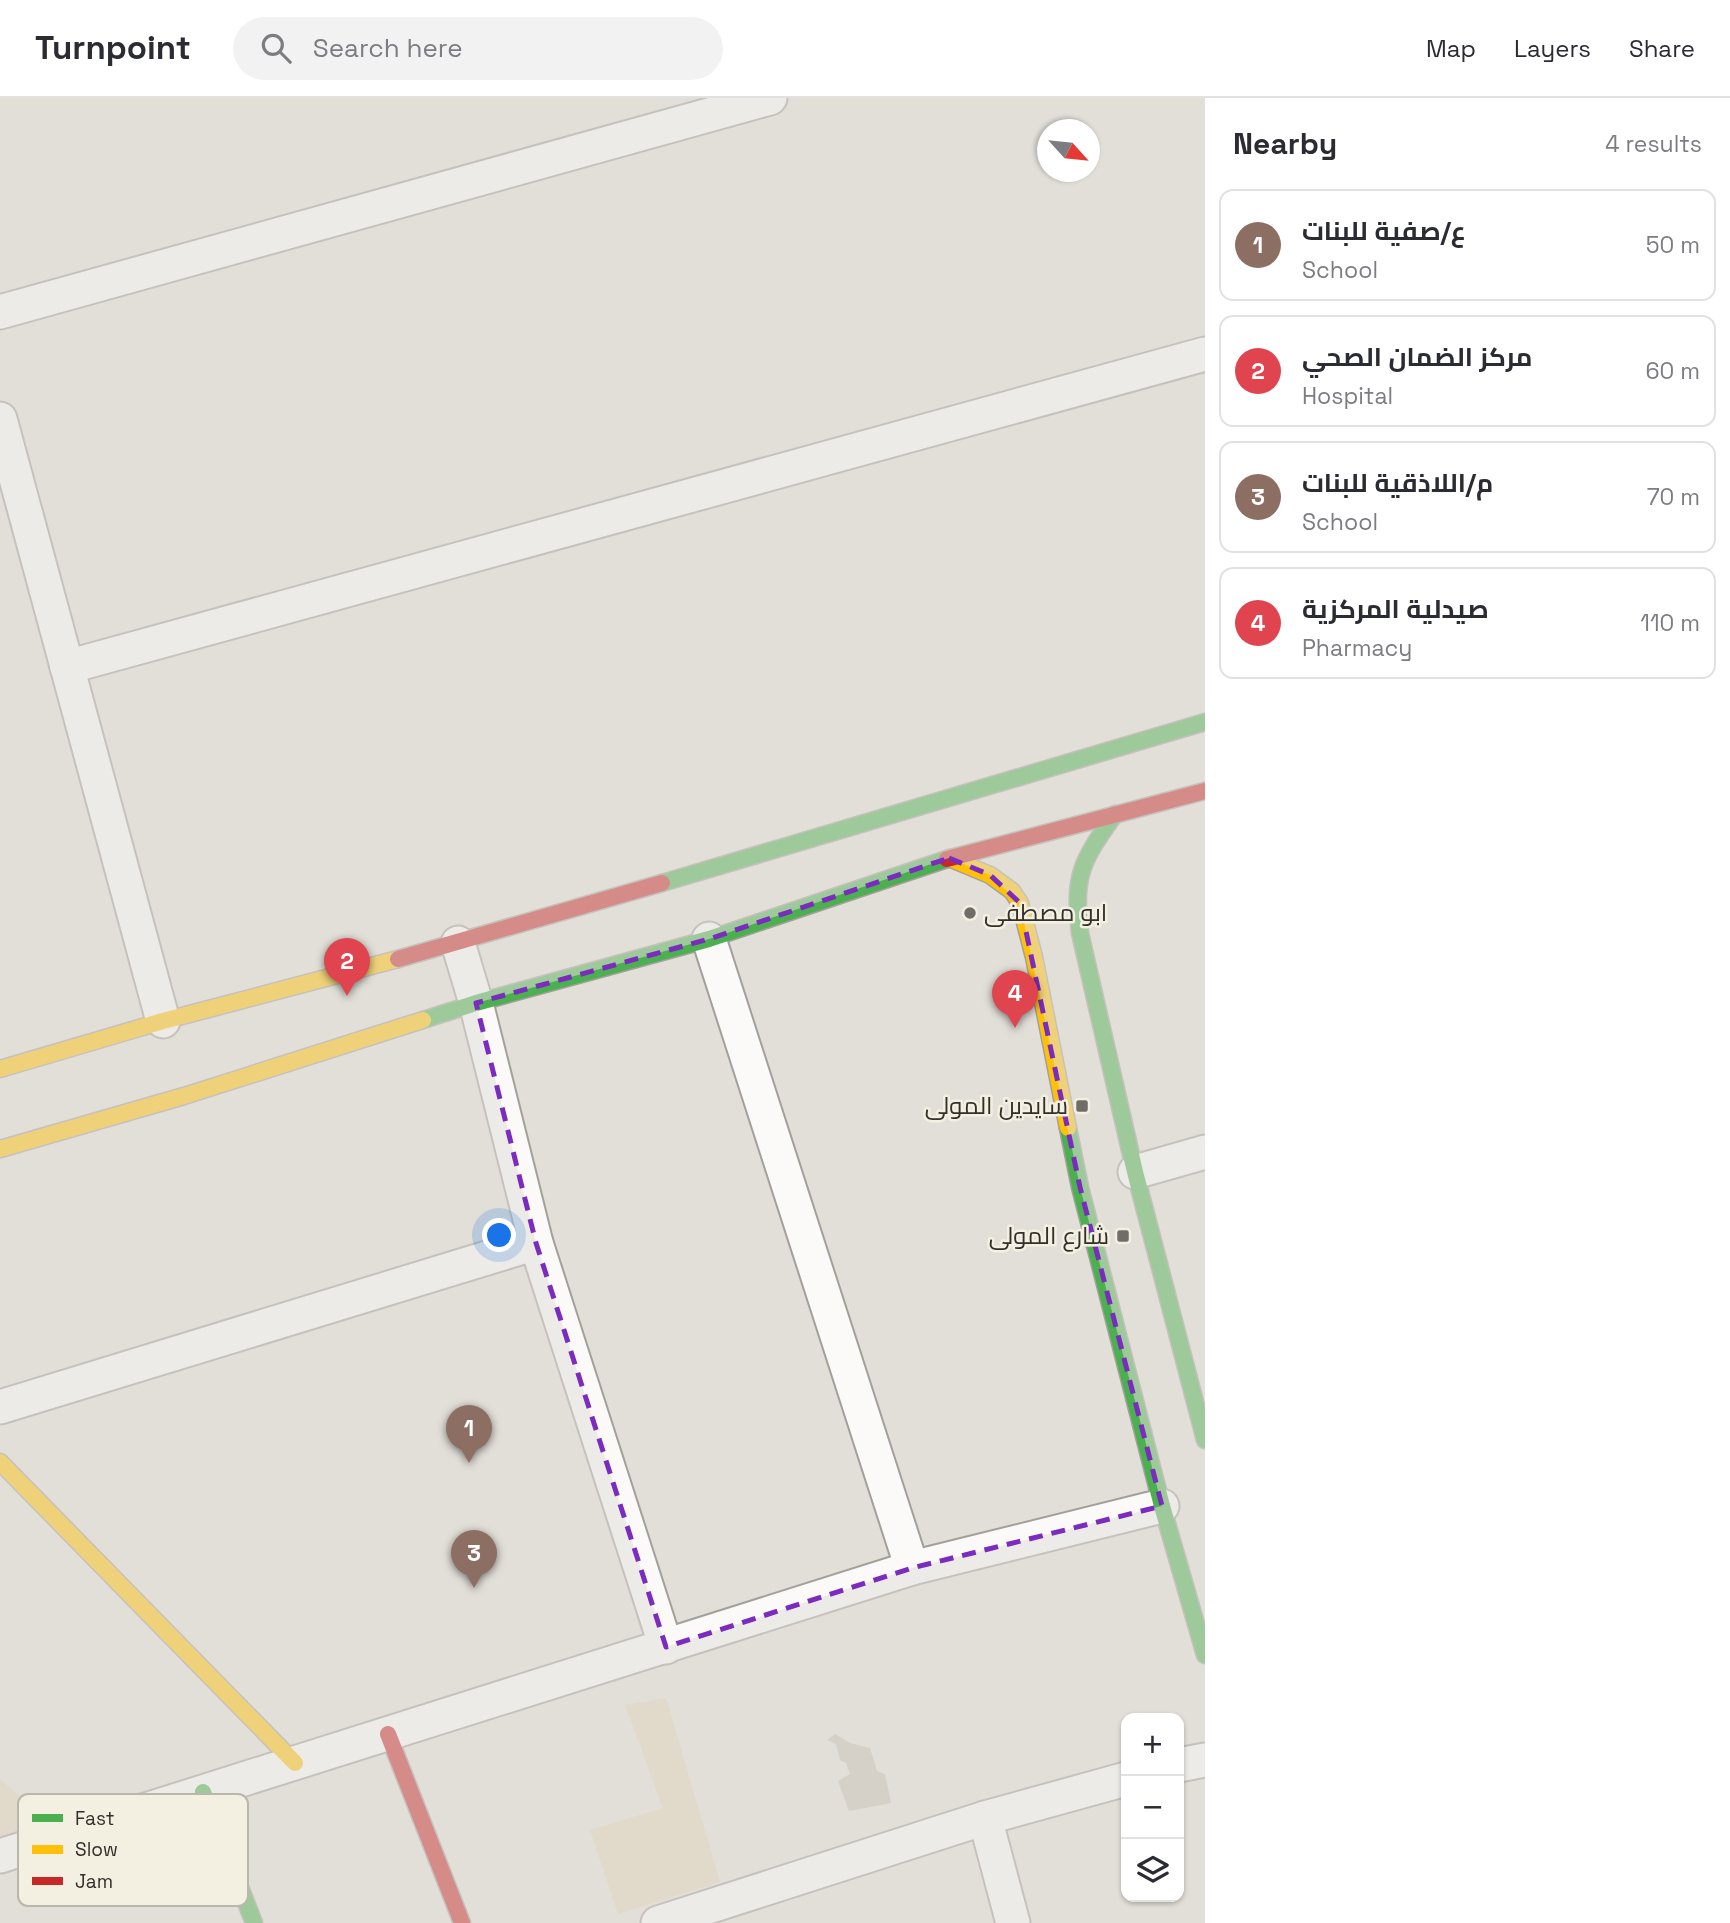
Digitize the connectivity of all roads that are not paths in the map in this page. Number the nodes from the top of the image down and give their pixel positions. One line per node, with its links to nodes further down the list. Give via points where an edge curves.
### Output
1 (770, 98): 2 (street)
2 (0, 312)
3 (1205, 354): 6 (street)
4 (0, 419): 5 (street)
5 (7, 474): 6 (street)
6 (67, 667): 14 (street)
7 (1205, 722): 12 (main road)
8 (1205, 792): 9 (main road)
9 (1115, 814): 10 (main road); 18 (main road, via 1088,853 1081,879 1076,943)
10 (948, 858): 11 (main road); 23 (main road, via 990,875 1012,891 1039,952 1080,1187)
11 (709, 939): 13 (main road); 24 (street)
12 (458, 943): 13 (street); 14 (main road)
13 (476, 1003): 16 (main road); 19 (street)
14 (163, 1021): 15 (main road)
15 (0, 1069)
16 (0, 1149)
17 (1205, 1152): 18 (street)
18 (1135, 1172): 21 (main road)
19 (536, 1243): 20 (street); 25 (street)
20 (0, 1407)
21 (1205, 1440)
22 (0, 1462): 29 (main road)
23 (1162, 1506): 24 (street); 26 (main road)
24 (912, 1568): 25 (street)
25 (666, 1647): 27 (street)
26 (1205, 1655)
27 (388, 1734): 29 (street); 40 (main road)
28 (1205, 1760): 30 (street)
29 (295, 1763): 32 (street)
30 (1184, 1764)
31 (1121, 1780): 34 (street)
32 (203, 1792): 33 (street)
33 (197, 1794)
34 (985, 1818): 38 (street); 42 (street)
35 (18, 1850): 36 (street)
36 (0, 1856)
37 (247, 1906): 39 (main road)
38 (737, 1912): 41 (street)
39 (254, 1923)
40 (462, 1923)
41 (658, 1923)
42 (1013, 1923)

